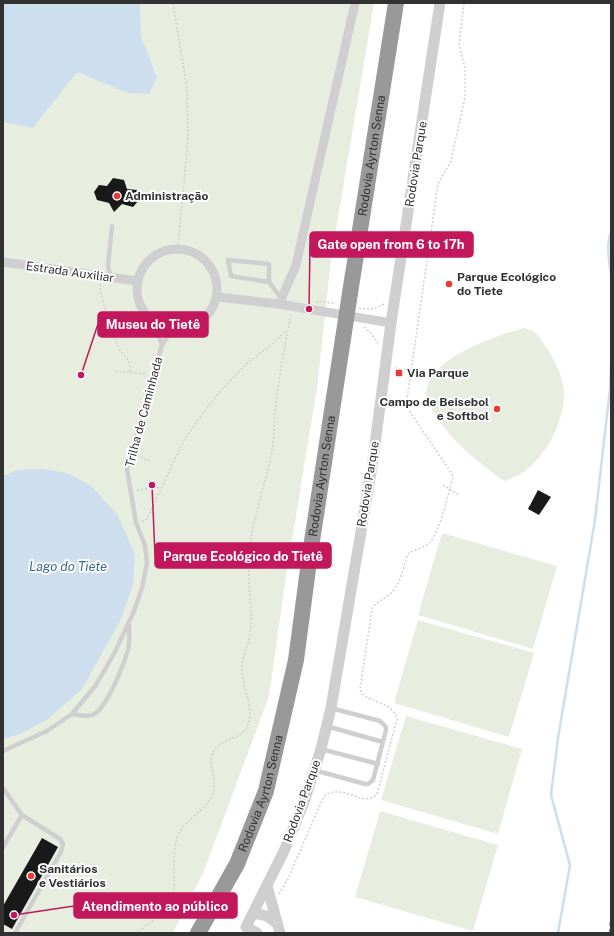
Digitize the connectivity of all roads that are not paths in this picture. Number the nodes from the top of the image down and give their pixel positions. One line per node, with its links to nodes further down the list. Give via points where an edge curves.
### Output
1 (355, 3): 10 (street, via 296,265)
2 (396, 3): 32 (highway, Rodovia Ayrton Senna, bridge, via 296,660 266,791 237,864)
3 (440, 3): 12 (street, Rodovia Parque)
4 (112, 226): 6 (lane, via 108,266)
5 (3, 262): 6 (street, Estrada Auxiliar)
6 (112, 278): 7 (street, Estrada Auxiliar)
7 (137, 281): 9 (street, via 145,264 160,252 178,248 192,251 204,258 213,269 218,283); 11 (street, Trilha de Caminhada, via 140,305 146,316)
8 (269, 282): 8 (lane, via 231,276 228,260 269,264); 10 (lane)
9 (217, 298): 10 (street); 13 (street, via 204,320 193,327)
10 (280, 301): 12 (street, via 293,306)
11 (154, 323): 13 (street, Trilha de Caminhada); 14 (lane, Trilha de Caminhada)
12 (391, 323): 16 (street, Rodovia Parque, via 372,468)
13 (172, 330): 14 (lane, Trilha de Caminhada)
14 (162, 345): 15 (lane, Trilha de Caminhada, via 127,469 136,524 145,544 147,563 142,588)
15 (129, 624): 17 (lane, Trilha de Caminhada, via 96,684); 17 (lane, via 128,650 105,702 96,713 89,716)
16 (331, 708): 18 (street, Rodovia Parque); 19 (lane, via 380,721 386,727)
17 (72, 714): 21 (lane, Trilha de Caminhada, via 47,731)
18 (326, 726): 19 (lane); 20 (street, Rodovia Parque)
19 (383, 742): 22 (lane)
20 (321, 749): 22 (lane); 23 (street, Rodovia Parque)
21 (3, 751)
22 (378, 764): 23 (lane, via 374,780 368,784)
23 (314, 770): 27 (street, Rodovia Parque, via 284,851)
24 (3, 788): 25 (lane)
25 (22, 815): 26 (lane); 31 (lane, via 60,839 63,844 61,852)
26 (3, 847)
27 (267, 886): 28 (street, Rodovia Parque); 29 (street)
28 (254, 912): 29 (street, via 267,916); 30 (street, Rodovia Parque)
29 (277, 929)
30 (245, 931): 33 (street)
31 (15, 933)
32 (198, 933)
33 (257, 933)

